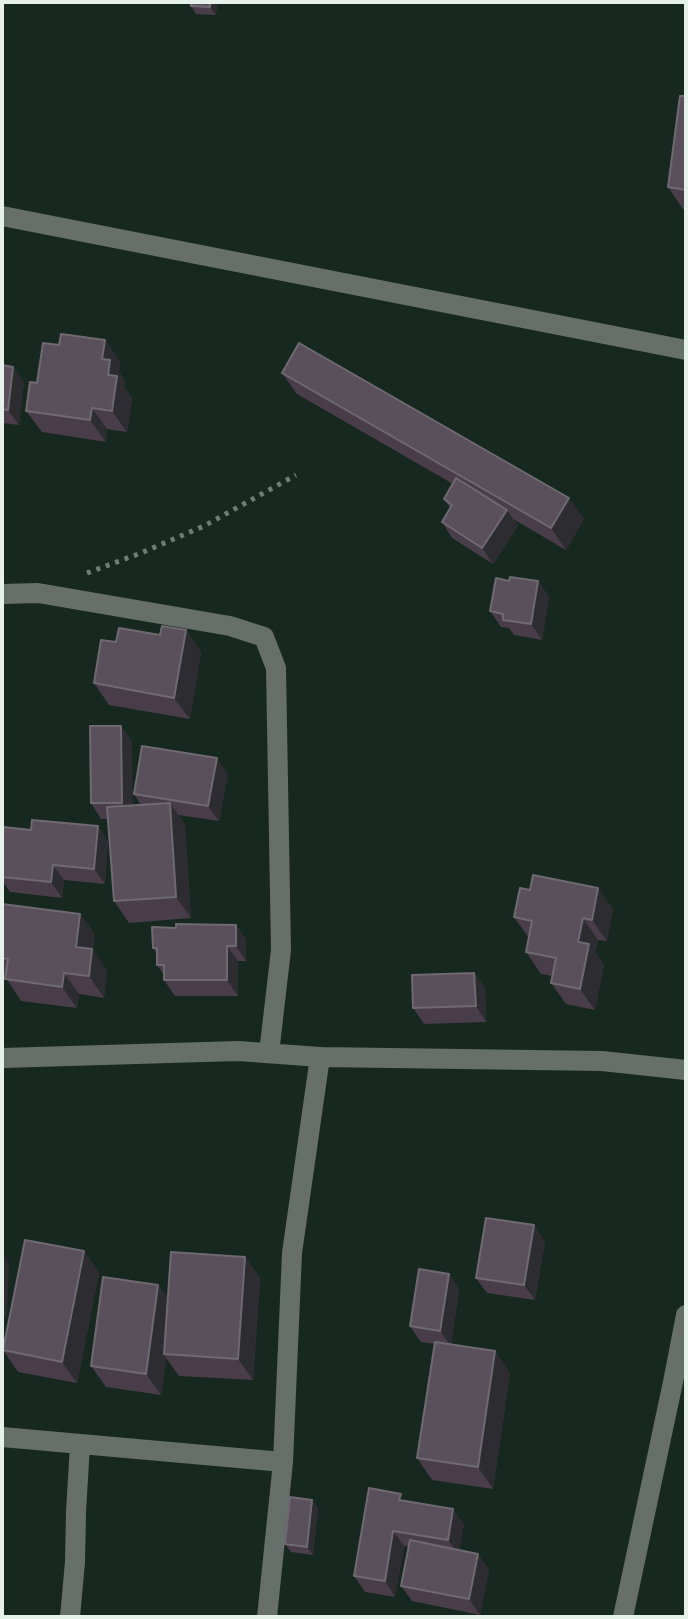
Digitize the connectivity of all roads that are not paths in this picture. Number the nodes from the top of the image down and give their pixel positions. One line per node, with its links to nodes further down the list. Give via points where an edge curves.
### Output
1 (2, 216): 2 (street)
2 (686, 350)
3 (2, 594): 4 (street, via 38,593 230,626 264,637 276,668 281,950)
4 (269, 1053): 5 (street); 6 (street)
5 (320, 1057): 7 (street, via 602,1061); 12 (street, via 292,1253)
6 (2, 1058)
7 (686, 1070)
8 (686, 1315): 9 (street)
9 (684, 1339): 15 (street)
10 (2, 1437): 11 (street)
11 (80, 1445): 12 (street); 13 (street)
12 (283, 1462): 14 (street)
13 (70, 1617)
14 (267, 1617)
15 (623, 1617)

